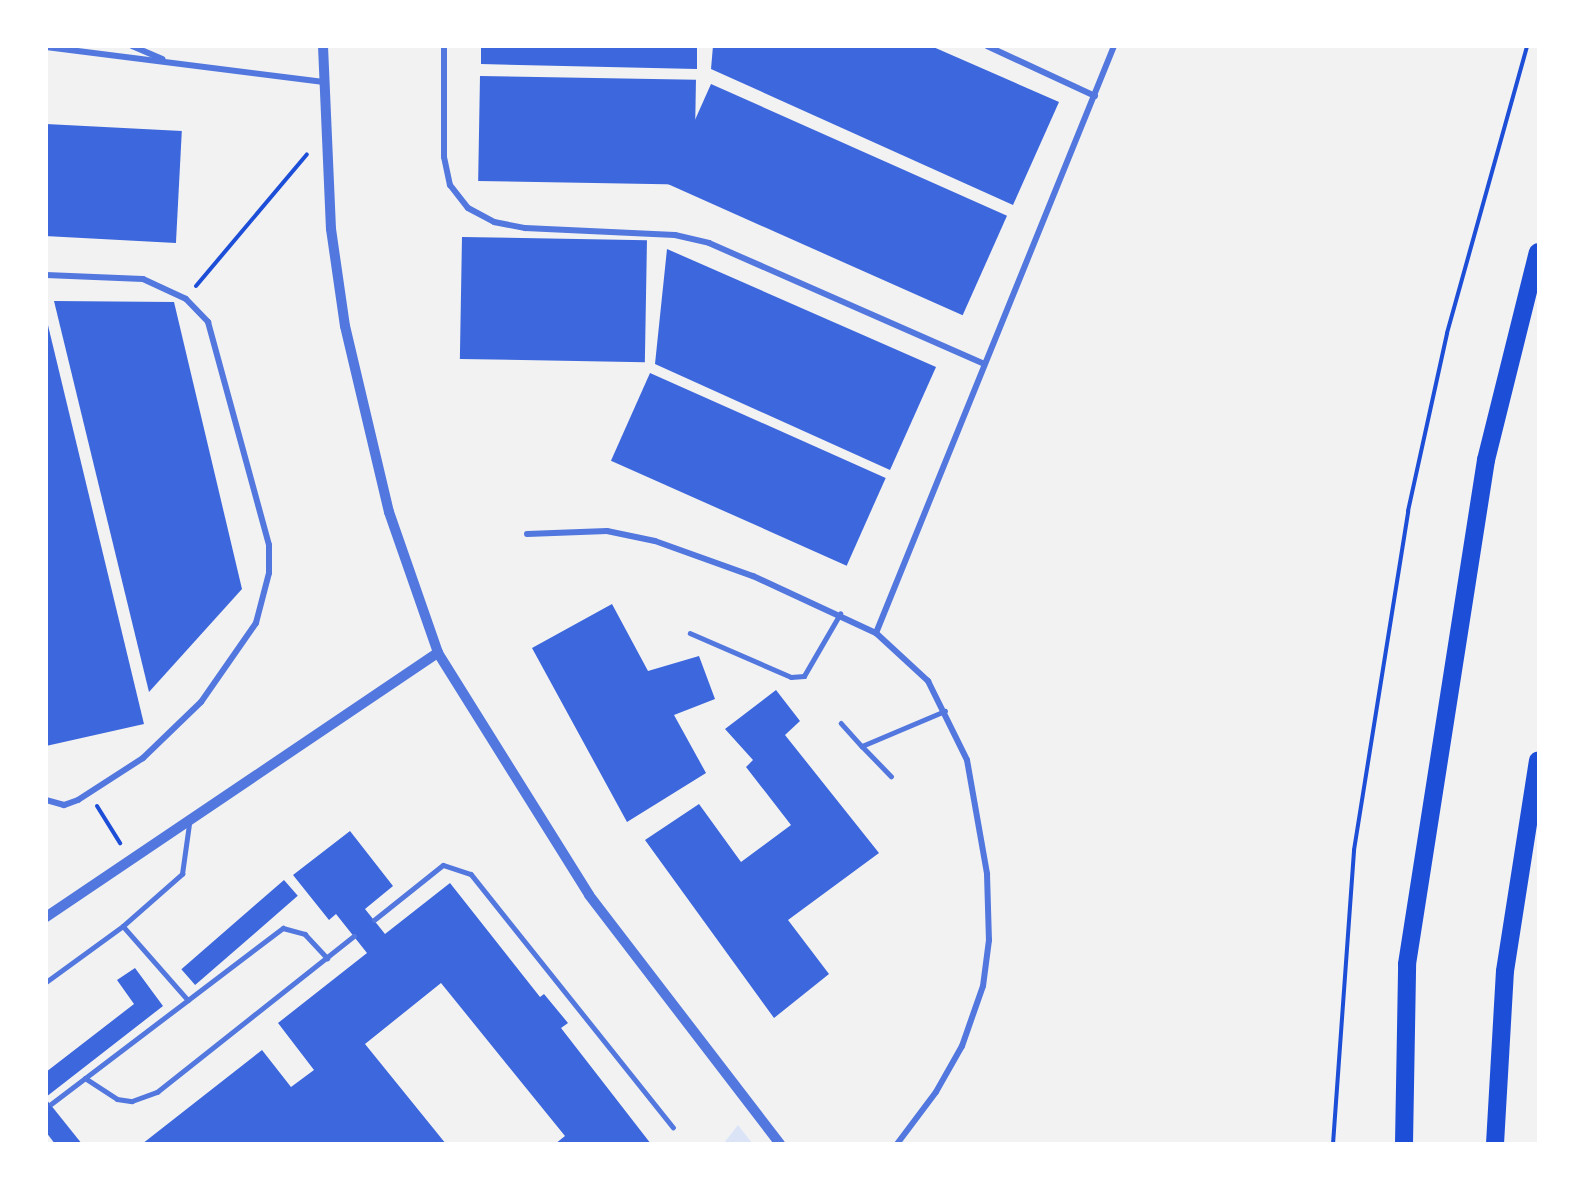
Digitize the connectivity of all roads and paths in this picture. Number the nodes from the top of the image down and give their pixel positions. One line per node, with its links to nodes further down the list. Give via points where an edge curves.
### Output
1 (132, 46): 8 (street)
2 (323, 46): 9 (street)
3 (444, 46): 15 (street, via 444,156 450,185 468,208 494,222 525,228 675,235 709,243)
4 (987, 46): 10 (street)
5 (1114, 46): 10 (street)
6 (1527, 46): 42 (path, via 1447,333 1408,511 1354,850)
7 (46, 47): 8 (street)
8 (171, 62): 9 (street)
9 (322, 82): 11 (street)
10 (1095, 96): 15 (street)
11 (325, 132): 14 (path); 20 (street, via 345,326 389,512)
12 (1539, 252): 43 (highway, via 1486,460 1407,964)
13 (46, 275): 14 (street, via 143,279)
14 (186, 299): 26 (street, via 214,335 269,545 269,573 256,623 201,702 142,758)
15 (983, 363): 19 (street)
16 (527, 534): 17 (street, via 567,529 655,541)
17 (840, 614): 18 (lane, via 804,676 791,677); 19 (street)
18 (690, 633)
19 (876, 633): 21 (street, via 904,654)
20 (438, 653): 28 (street); 40 (street, via 589,896)
21 (945, 711): 23 (lane); 41 (street, via 967,760 981,827 989,940 983,986 962,1046 936,1092)
22 (841, 723): 23 (lane)
23 (862, 746): 25 (lane)
24 (1539, 761): 44 (highway, via 1505,971)
25 (891, 776)
26 (89, 793): 27 (street, via 64,805); 29 (path)
27 (46, 800)
28 (189, 824): 29 (street); 32 (lane, via 182,874)
29 (131, 861): 30 (street)
30 (46, 917)
31 (374, 920): 39 (lane, via 443,865 471,873)
32 (123, 926): 35 (lane); 36 (lane)
33 (354, 936): 34 (lane)
34 (327, 958): 36 (lane, via 305,934 283,927); 37 (lane, via 145,1098 117,1099)
35 (46, 982)
36 (188, 1000): 37 (lane)
37 (85, 1078): 38 (lane)
38 (51, 1104)
39 (673, 1127)
40 (780, 1143)
41 (897, 1143)
42 (1333, 1143)
43 (1404, 1143)
44 (1495, 1143)

